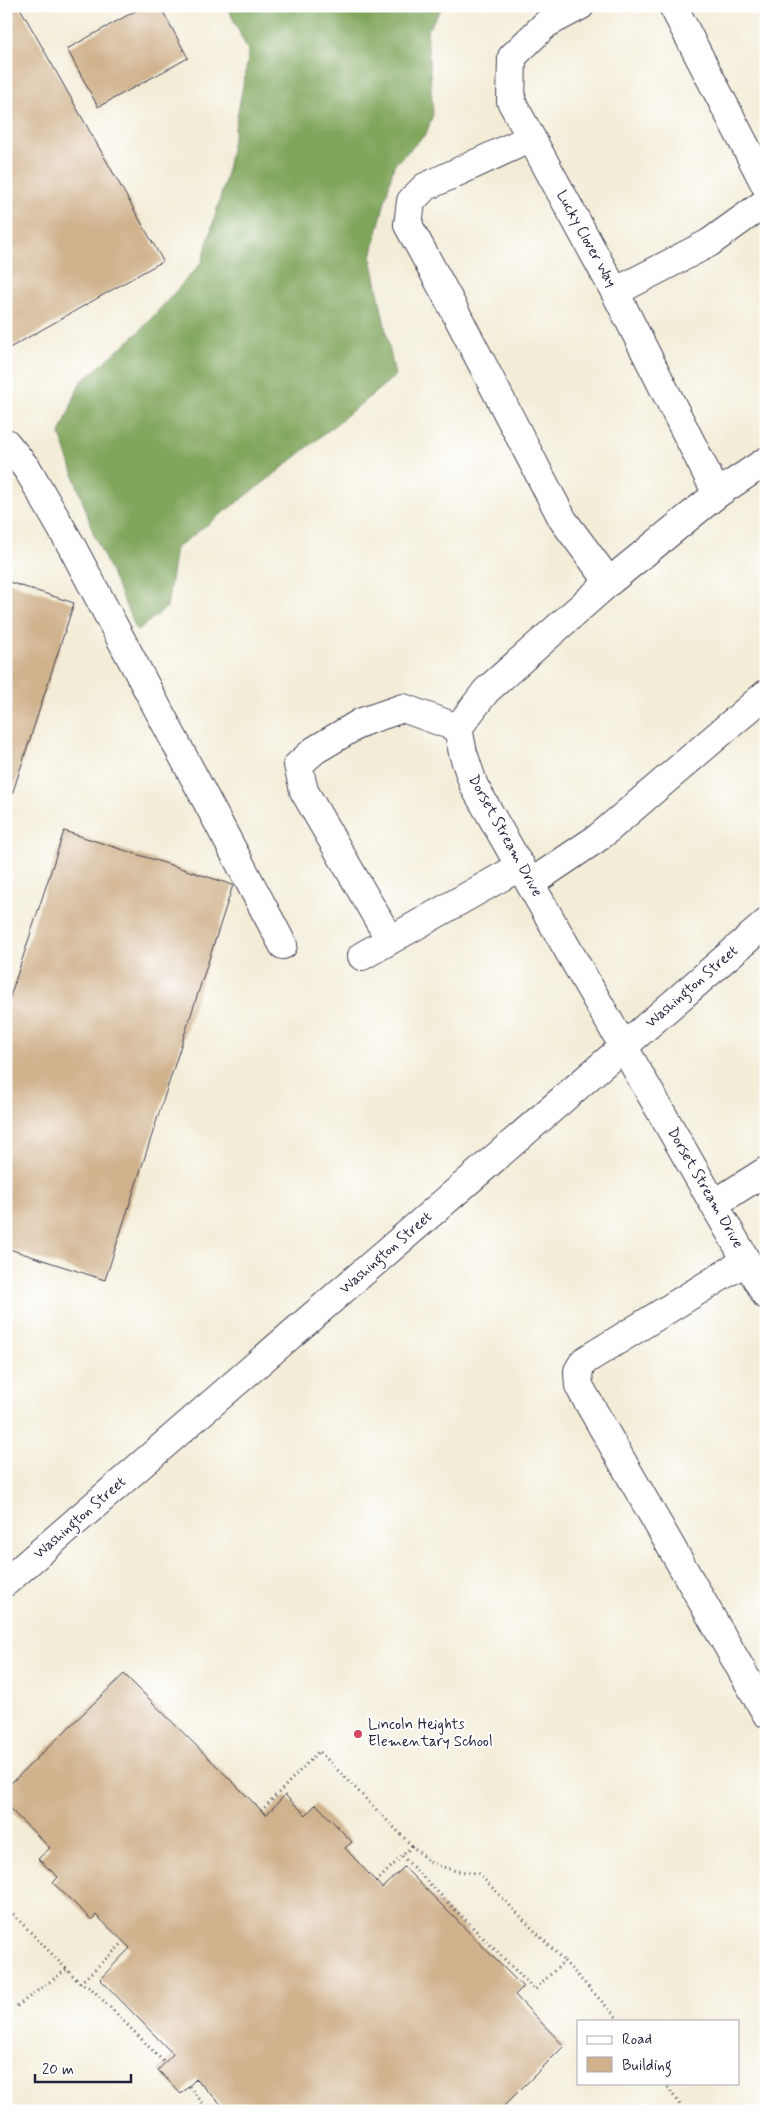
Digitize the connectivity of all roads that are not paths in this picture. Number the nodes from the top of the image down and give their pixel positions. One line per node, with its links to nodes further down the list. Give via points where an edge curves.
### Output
1 (580, 6): 3 (street, Lucky Clover Way, via 546,24 512,57 511,101)
2 (673, 6): 4 (street)
3 (531, 138): 6 (street, Lucky Clover Way); 10 (street, via 425,187 411,202 408,225 562,520)
4 (766, 186)
5 (766, 202): 6 (street, via 709,243)
6 (615, 292): 9 (street, Lucky Clover Way)
7 (6, 443): 16 (street, via 28,470 71,545)
8 (766, 461): 9 (street)
9 (717, 494): 10 (street)
10 (609, 582): 12 (street, via 486,691)
11 (766, 694): 13 (street, via 599,837)
12 (458, 728): 13 (street, Dorset Stream Drive, via 474,786); 15 (street, via 403,708 362,722 315,750 298,765 304,791)
13 (526, 874): 15 (street); 18 (street, Dorset Stream Drive)
14 (766, 923): 18 (street, Washington Street)
15 (390, 940): 17 (street)
16 (283, 945)
17 (362, 956)
18 (624, 1046): 20 (street, Dorset Stream Drive); 23 (street, Washington Street)
19 (766, 1171): 20 (street)
20 (714, 1204): 21 (street, Dorset Stream Drive)
21 (746, 1261): 22 (street, Dorset Stream Drive); 24 (street, via 584,1361 578,1372 579,1386)
22 (766, 1295)
23 (6, 1582)
24 (766, 1713)

